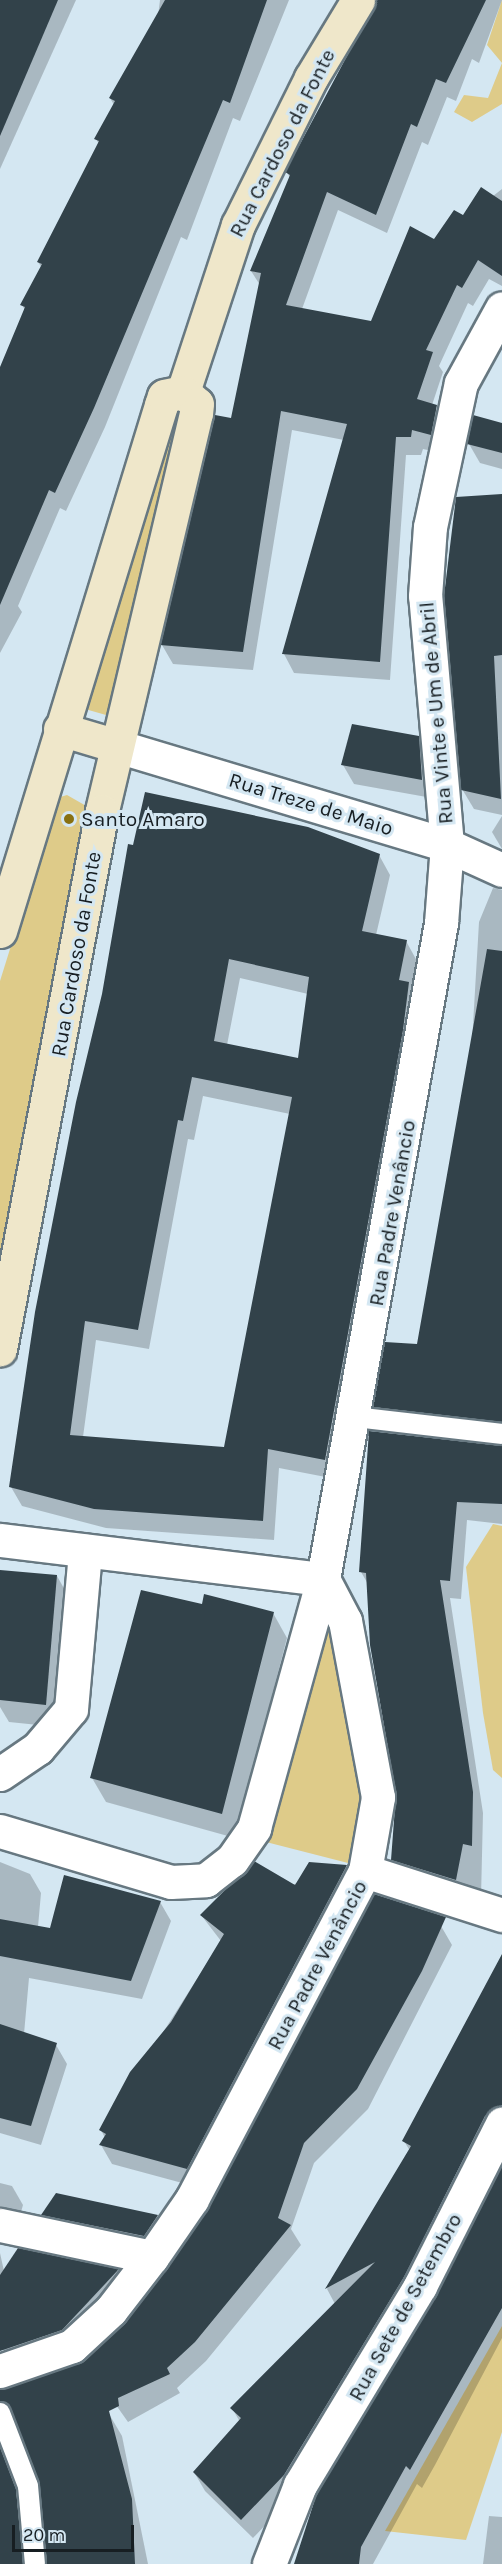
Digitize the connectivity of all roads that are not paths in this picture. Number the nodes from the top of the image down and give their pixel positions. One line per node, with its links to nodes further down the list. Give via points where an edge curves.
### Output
1 (357, 0): 3 (main road, Rua Cardoso da Fonte, via 311,78 238,225)
2 (502, 308): 6 (street, Rua Vinte e Um de Abril, via 461,383 430,526 425,596)
3 (183, 392): 4 (main road, via 164,396); 5 (main road, Rua Cardoso da Fonte, via 197,404 196,413)
4 (60, 729): 5 (main road); 8 (main road)
5 (117, 746): 6 (street, Rua Treze de Maio); 10 (main road, Rua Cardoso da Fonte)
6 (447, 845): 7 (street, Rua Treze de Maio); 11 (street, Rua Padre Venâncio, via 439,934)
7 (502, 870)
8 (8, 892): 9 (main road)
9 (0, 931)
10 (0, 1349)
11 (355, 1417): 12 (lane); 15 (street, Rua Padre Venâncio)
12 (502, 1434)
13 (0, 1540): 14 (street)
14 (85, 1551): 15 (street); 16 (street, via 71,1709 38,1748)
15 (323, 1579): 17 (street, Rua Padre Venâncio, via 254,1828 232,1860 206,1880 171,1882); 18 (street, Rua Padre Venâncio, via 345,1621 376,1786 375,1835)
16 (0, 1774)
17 (0, 1831)
18 (366, 1871): 19 (street); 22 (street, Rua Padre Venâncio, via 192,2199)
19 (502, 1915)
20 (502, 2124): 26 (street, Rua Sete de Setembro, via 380,2357 300,2485)
21 (0, 2225): 22 (street)
22 (152, 2257): 23 (street, Rua Padre Venâncio, via 111,2310 72,2346)
23 (0, 2371)
24 (0, 2413): 25 (lane, via 28,2486)
25 (35, 2564)
26 (269, 2564)

